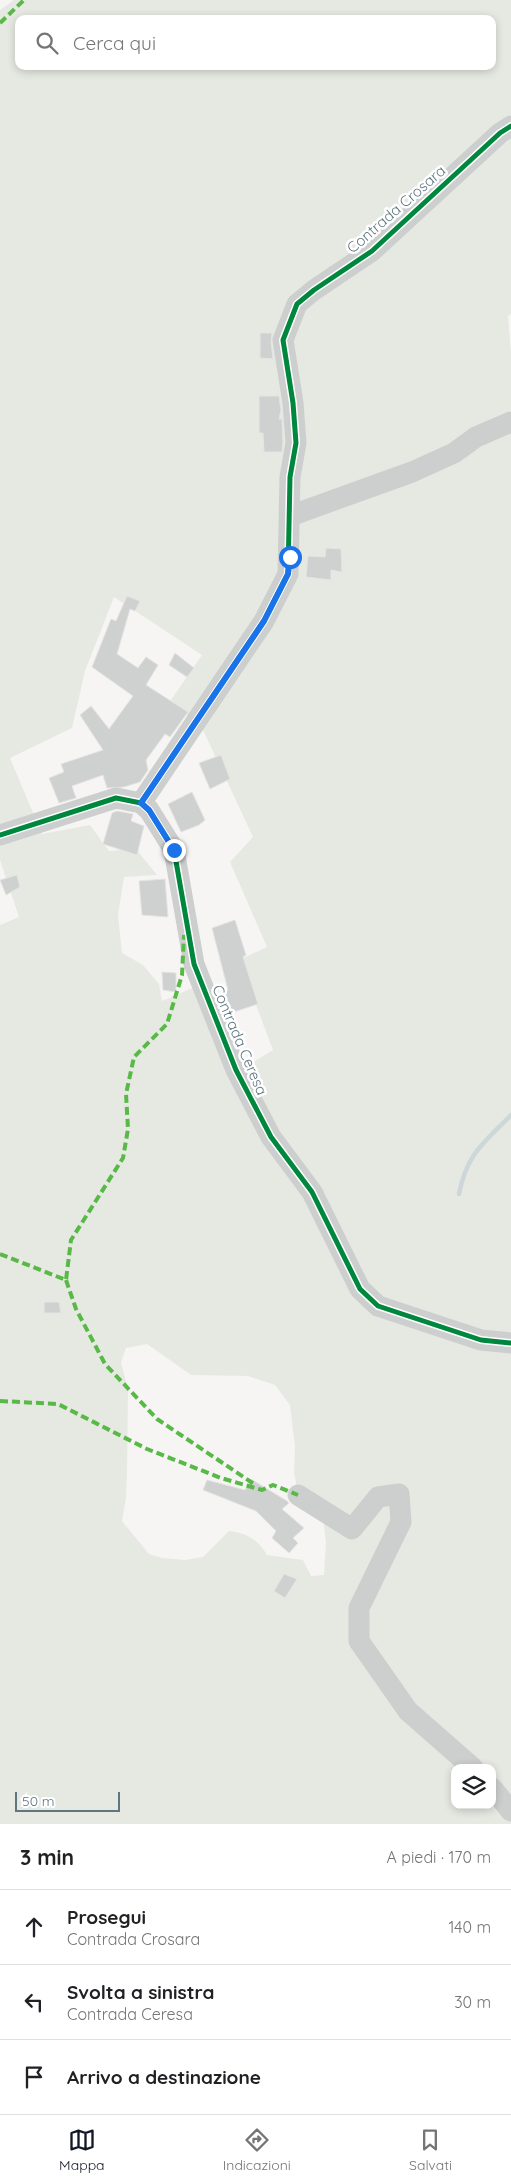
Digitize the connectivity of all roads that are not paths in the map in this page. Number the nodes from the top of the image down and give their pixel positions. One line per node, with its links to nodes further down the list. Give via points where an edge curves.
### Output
1 (511, 126): 3 (street, Contrada Crosara, via 372,251 297,304 283,340 296,443 290,477)
2 (511, 422): 3 (street, via 412,472)
3 (290, 516): 4 (street, Contrada Crosara, via 290,557 282,588 264,621)
4 (141, 803): 5 (street, via 116,798); 6 (street, Contrada Ceresa, via 149,810 174,850 194,964 236,1070 271,1137 312,1192 360,1289 378,1306 481,1340)
5 (0, 835)
6 (511, 1343)
7 (298, 1496): 8 (street, via 352,1529 378,1497 399,1494 401,1522 360,1608 360,1641 408,1711)
8 (468, 1764)
9 (496, 1793): 10 (street)
10 (511, 1811)

